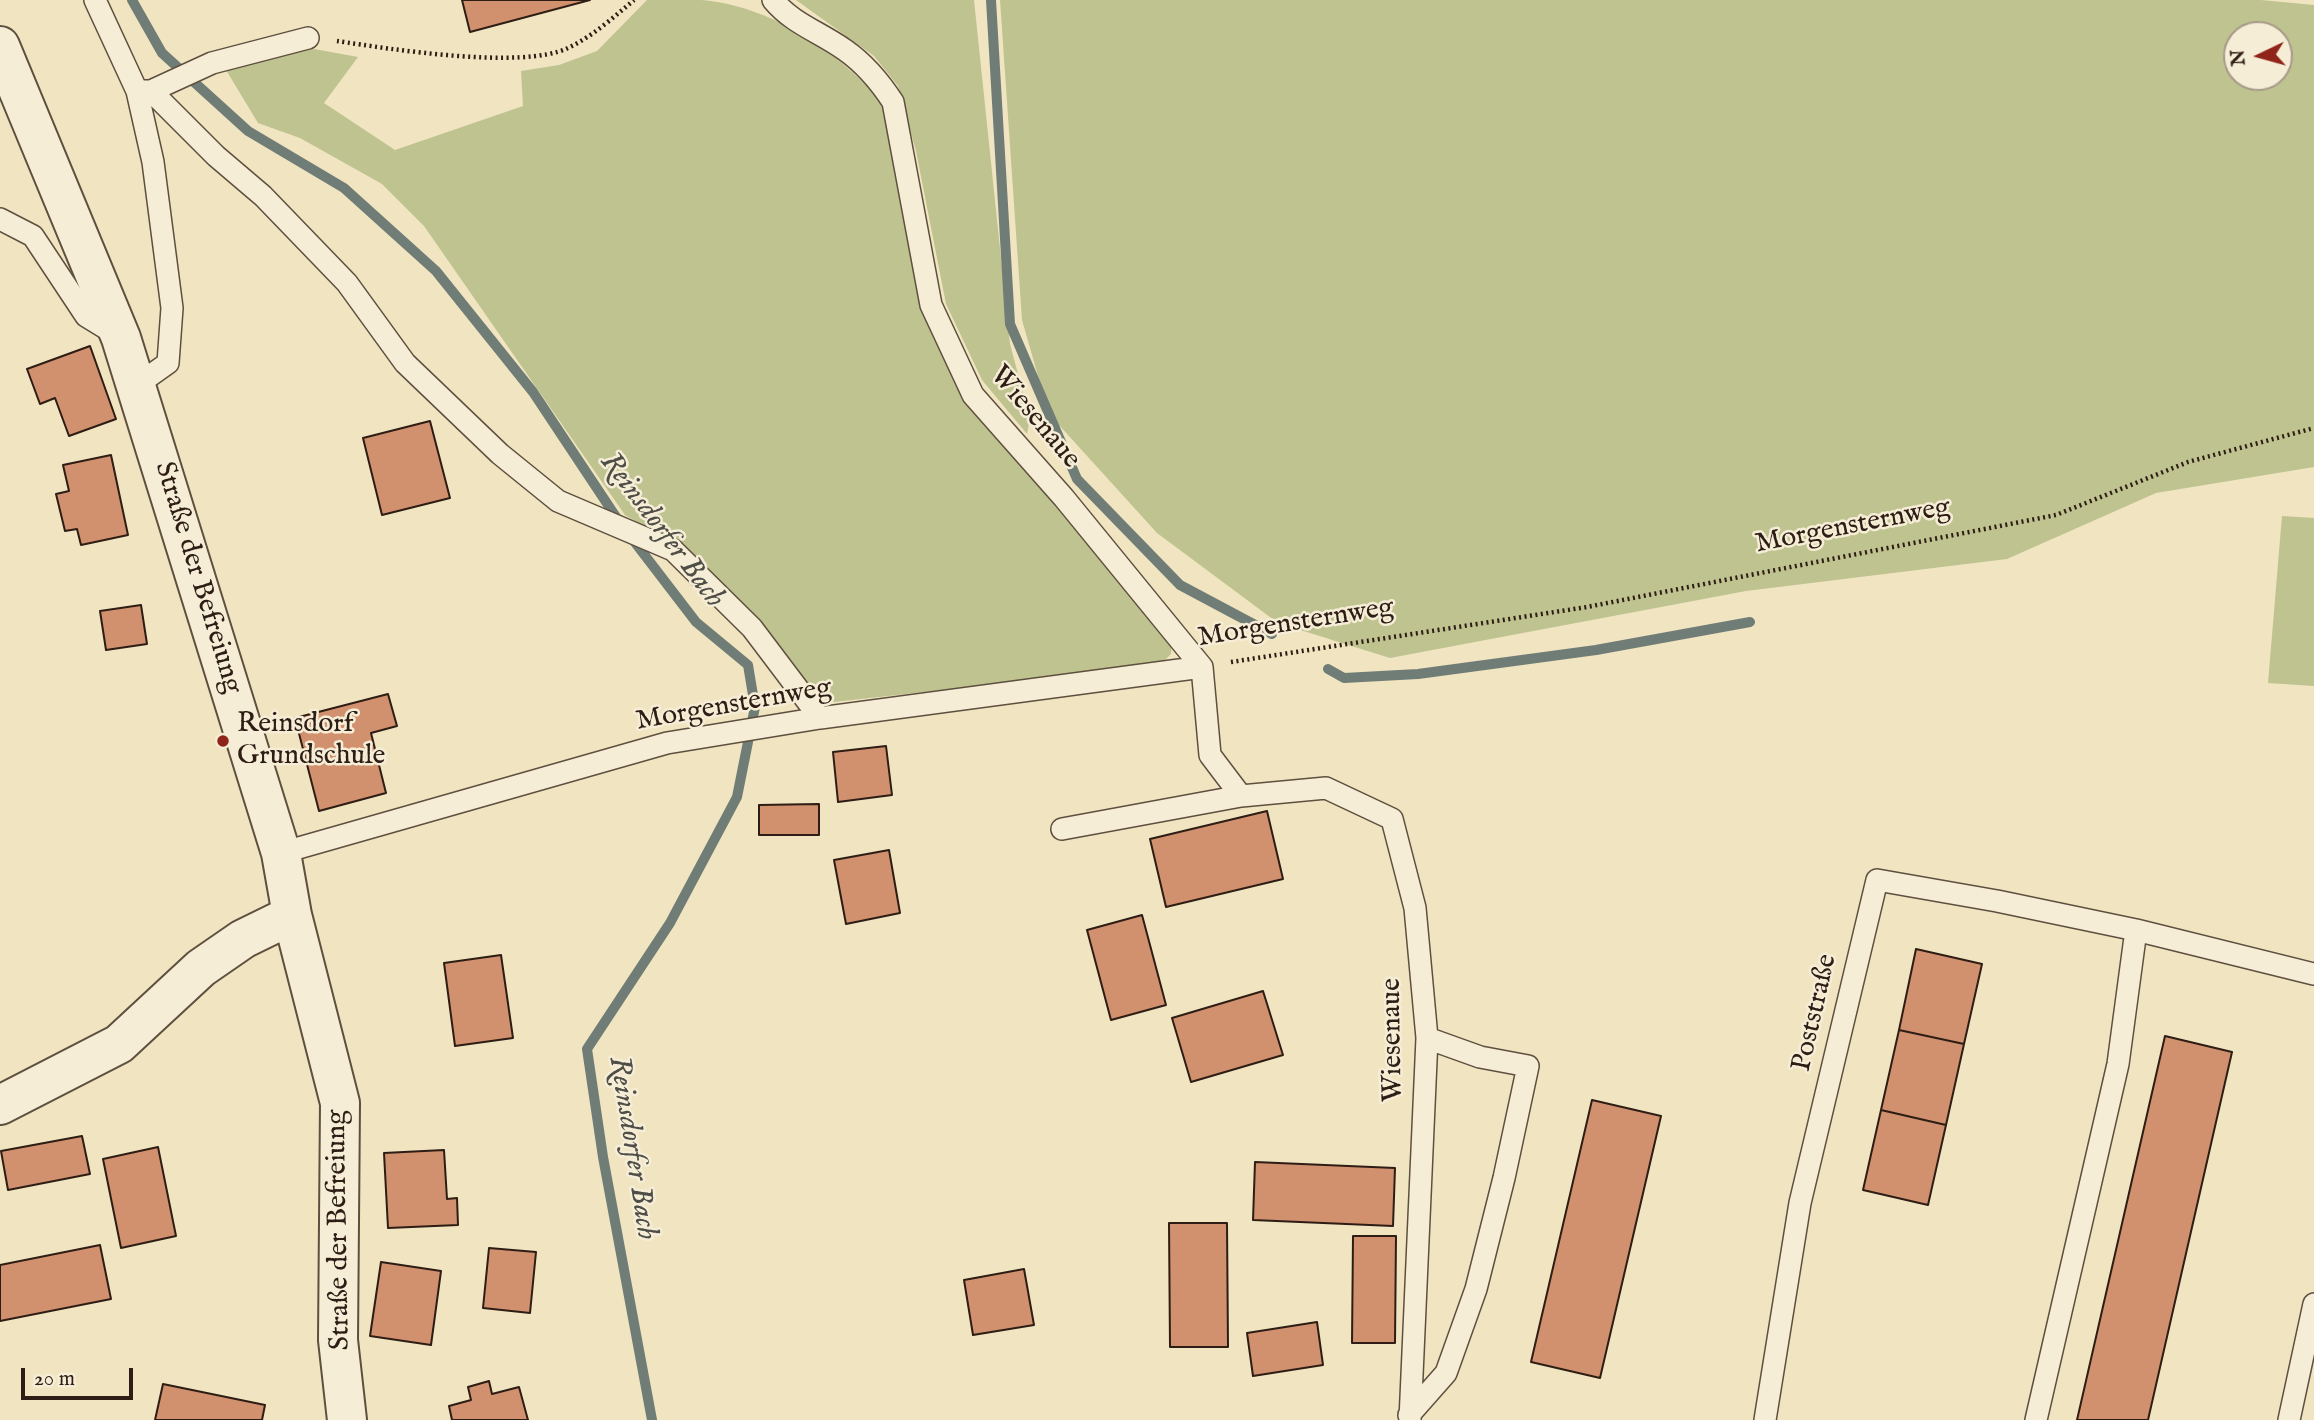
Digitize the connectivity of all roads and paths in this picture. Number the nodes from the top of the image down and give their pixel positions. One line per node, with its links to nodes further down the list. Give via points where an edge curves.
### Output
1 (95, 0): 6 (lane)
2 (634, 0): 4 (path, via 566,49 525,56 433,54)
3 (773, 0): 11 (lane, Wiesenaue, via 787,17 845,50 888,94 931,304 973,395)
4 (308, 38): 6 (lane, via 212,64)
5 (0, 46): 8 (street, Straße der Befreiung)
6 (150, 89): 9 (lane, via 153,162 172,308 168,363); 12 (lane, via 347,283 405,363 500,454 558,501 673,550 752,628)
7 (0, 219): 8 (lane, via 33,236 86,316)
8 (121, 338): 9 (street, Straße der Befreiung)
9 (137, 386): 15 (street, Straße der Befreiung)
10 (2314, 428): 11 (path, Morgensternweg, via 2188,462 2056,515 1587,607)
11 (1202, 667): 12 (lane, Morgensternweg); 13 (lane, via 1210,755)
12 (820, 718): 15 (lane, Morgensternweg, via 667,743)
13 (1241, 796): 14 (lane, Wiesenaue); 19 (lane, Wiesenaue, via 1326,788 1392,819 1415,908)
14 (1062, 829)
15 (281, 853): 16 (street, Straße der Befreiung)
16 (292, 915): 20 (street, via 243,939 201,968 120,1044); 23 (street, Straße der Befreiung, via 340,1103 338,1340)
17 (2136, 930): 18 (lane, Poststraße); 24 (lane, Poststraße, via 1877,880 1800,1203); 25 (lane, via 2118,1064)
18 (2314, 974)
19 (1427, 1038): 22 (lane, Wiesenaue); 22 (lane, via 1480,1057 1528,1066 1476,1289 1446,1373)
20 (0, 1105)
21 (2314, 1304): 26 (lane)
22 (1410, 1418)
23 (347, 1420)
24 (1765, 1420)
25 (2036, 1420)
26 (2289, 1420)

